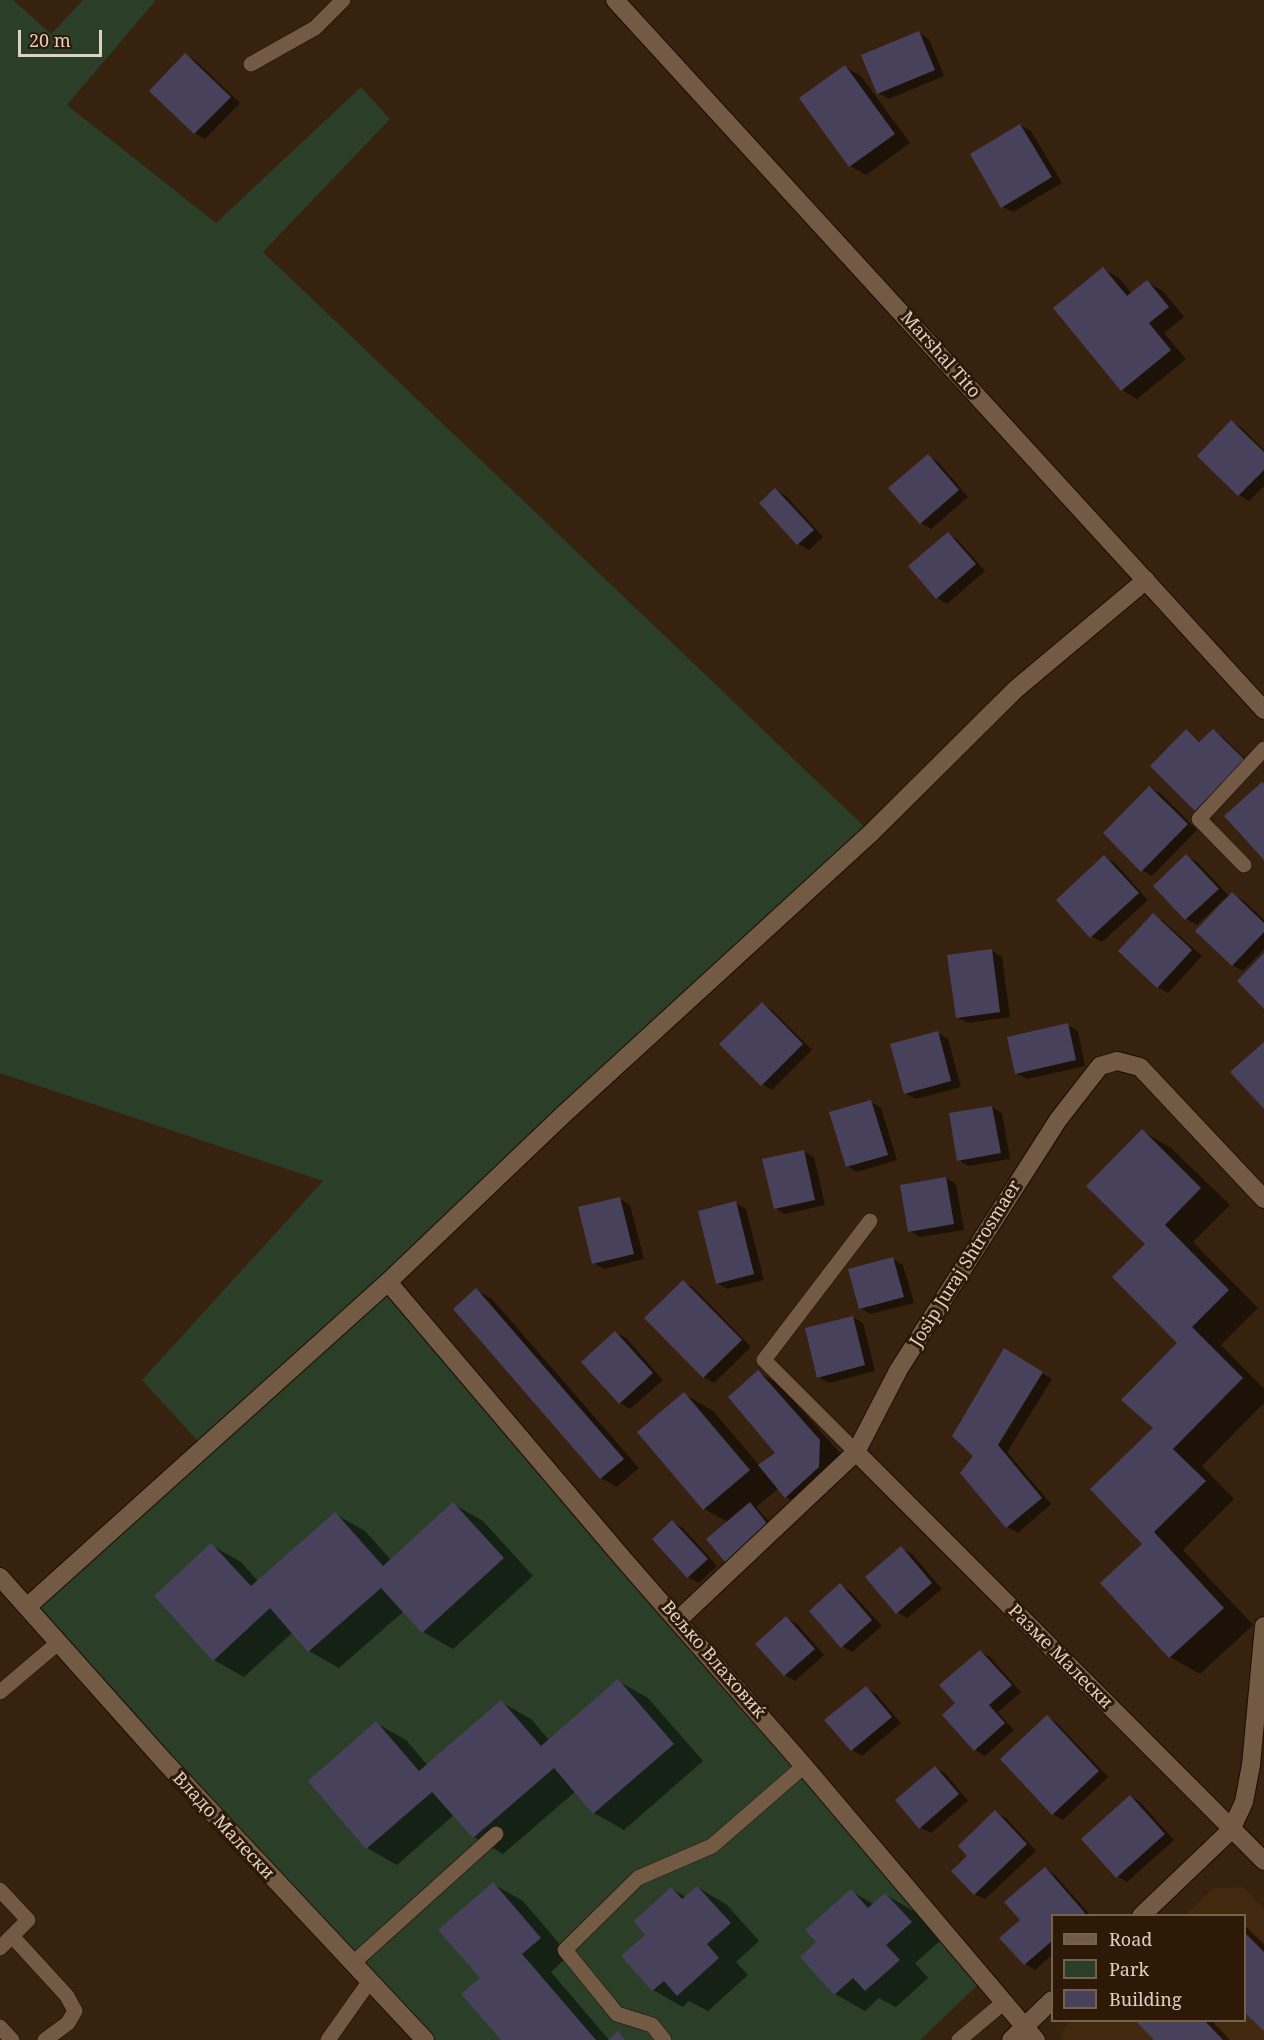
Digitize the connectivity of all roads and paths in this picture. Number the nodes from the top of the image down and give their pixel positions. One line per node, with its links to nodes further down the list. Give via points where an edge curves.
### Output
1 (343, 0): 3 (lane, via 315,28)
2 (615, 0): 4 (street, Marshal Tito)
3 (251, 64)
4 (1146, 580): 5 (street, Marshal Tito); 10 (street, via 1016,689 871,833 563,1114)
5 (1264, 710)
6 (1264, 749): 7 (lane, via 1199,819)
7 (1244, 865)
8 (1264, 1199): 11 (street, Josip Juraj Shtrosmaer, via 1140,1066 1117,1061 1100,1066 1058,1119 899,1370)
9 (870, 1221): 11 (lane, via 764,1360)
10 (388, 1282): 13 (street); 14 (street, Вељко Влаховиќ)
11 (856, 1452): 14 (street, Josip Juraj Shtrosmaer); 19 (street, Разме Малески)
12 (0, 1577): 13 (street, Владо Малески)
13 (27, 1607): 16 (street, Владо Малески)
14 (678, 1620): 18 (street, Вељко Влаховиќ)
15 (1264, 1626): 19 (street, via 1251,1765 1244,1802)
16 (59, 1642): 17 (lane); 26 (street, Владо Малески)
17 (0, 1692)
18 (804, 1766): 28 (street, Вељко Влаховиќ); 36 (lane, via 712,1846 638,1878 565,1950 617,2014 652,2025)
19 (1231, 1830): 21 (street, Разме Малески); 23 (street)
20 (495, 1834): 26 (lane)
21 (1264, 1861)
22 (0, 1890): 24 (lane, via 28,1920)
23 (1143, 1914)
24 (12, 1936): 25 (lane); 33 (lane, via 67,1996 75,2011 68,2023)
25 (0, 1948)
26 (352, 1964): 27 (street, Владо Малески)
27 (369, 1982): 34 (lane); 35 (street, Владо Малески)
28 (1003, 2002): 31 (street, Вељко Влаховиќ); 37 (lane)
29 (1051, 2003): 31 (street)
30 (0, 2027): 32 (lane)
31 (1030, 2033): 38 (street)
32 (12, 2040)
33 (45, 2040)
34 (328, 2040)
35 (425, 2040)
36 (664, 2040)
37 (959, 2040)
38 (1011, 2040)

